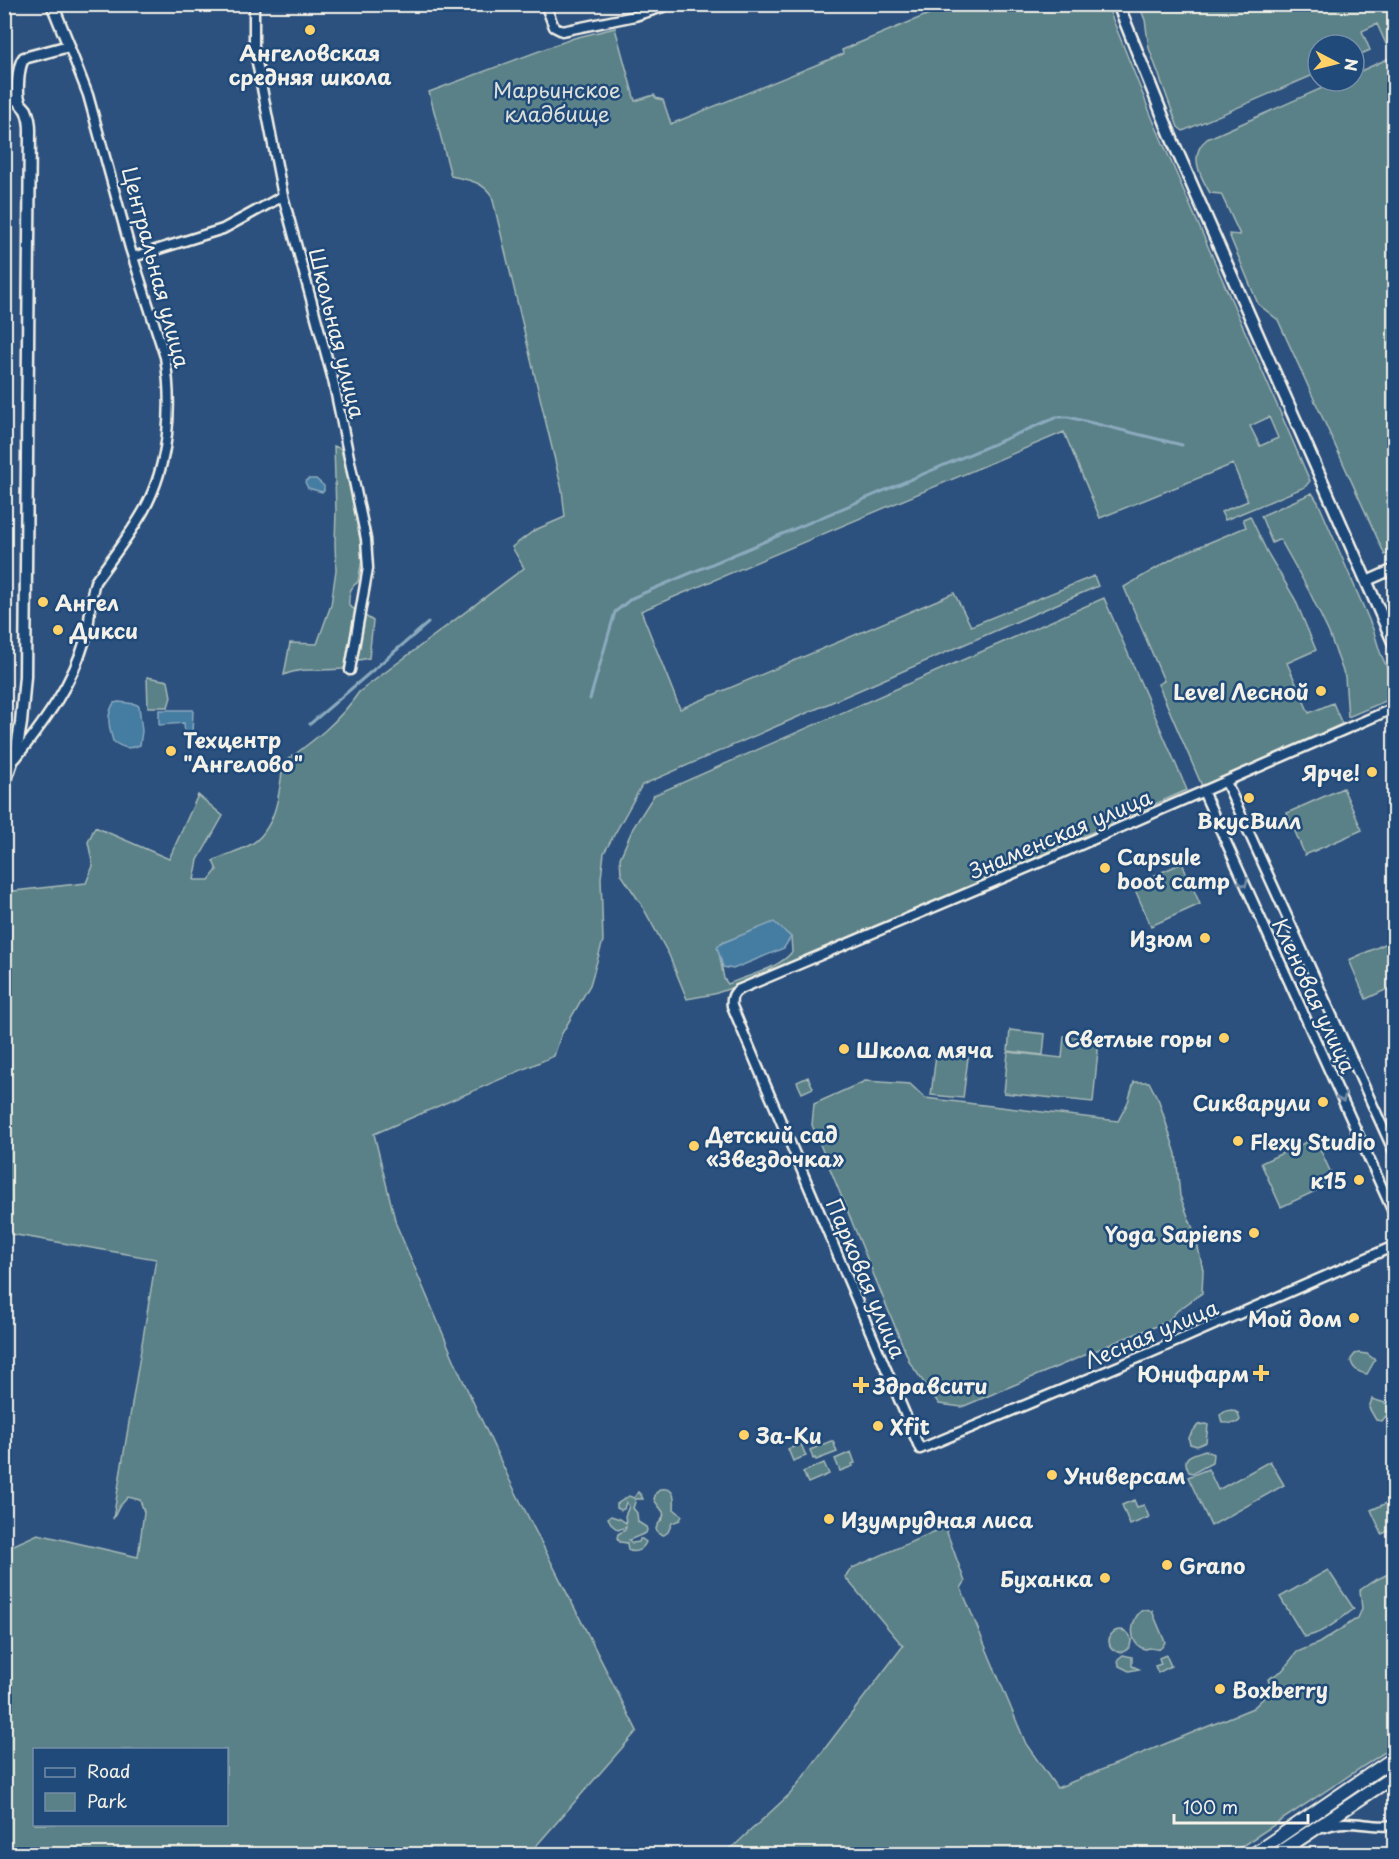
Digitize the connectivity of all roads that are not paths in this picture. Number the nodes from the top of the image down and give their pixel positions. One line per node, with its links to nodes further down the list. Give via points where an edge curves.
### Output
1 (52, 4): 6 (street, Центральная улица)
2 (254, 4): 9 (street, Школьная улица, via 254,47)
3 (545, 4): 4 (street, via 554,27 562,31)
4 (672, 4)
5 (1118, 4): 12 (street, via 1174,144)
6 (69, 46): 8 (street, via 24,58 20,63); 10 (street, Центральная улица, via 88,95)
7 (4, 97): 8 (street)
8 (20, 102): 16 (street, via 30,130 26,601 24,695)
9 (283, 196): 10 (street, via 223,229); 14 (street, Школьная улица, via 333,380 367,547 368,568)
10 (133, 257): 16 (street, Центральная улица, via 168,376 168,419 161,466 144,509 95,582 83,648 57,702)
11 (1395, 569): 12 (street)
12 (1367, 581): 13 (street)
13 (1395, 644)
14 (350, 670)
15 (1395, 708): 17 (street, Знаменская улица)
16 (14, 760): 18 (street)
17 (1226, 782): 19 (street, Знаменская улица); 21 (street, Кленовая улица)
18 (4, 785)
19 (1203, 791): 20 (street, Знаменская улица); 22 (street, Кленовая улица, one-way to 22)
20 (738, 990): 24 (street, Парковая улица, via 732,997 732,1006)
21 (1395, 1152)
22 (1395, 1214)
23 (1395, 1246): 24 (street, Лесная улица)
24 (920, 1449)
25 (1395, 1758): 29 (main road)
26 (1395, 1776): 28 (main road)
27 (1395, 1825): 28 (street, via 1335,1823)
28 (1296, 1842): 30 (main road)
29 (1254, 1854)
30 (1277, 1854)

